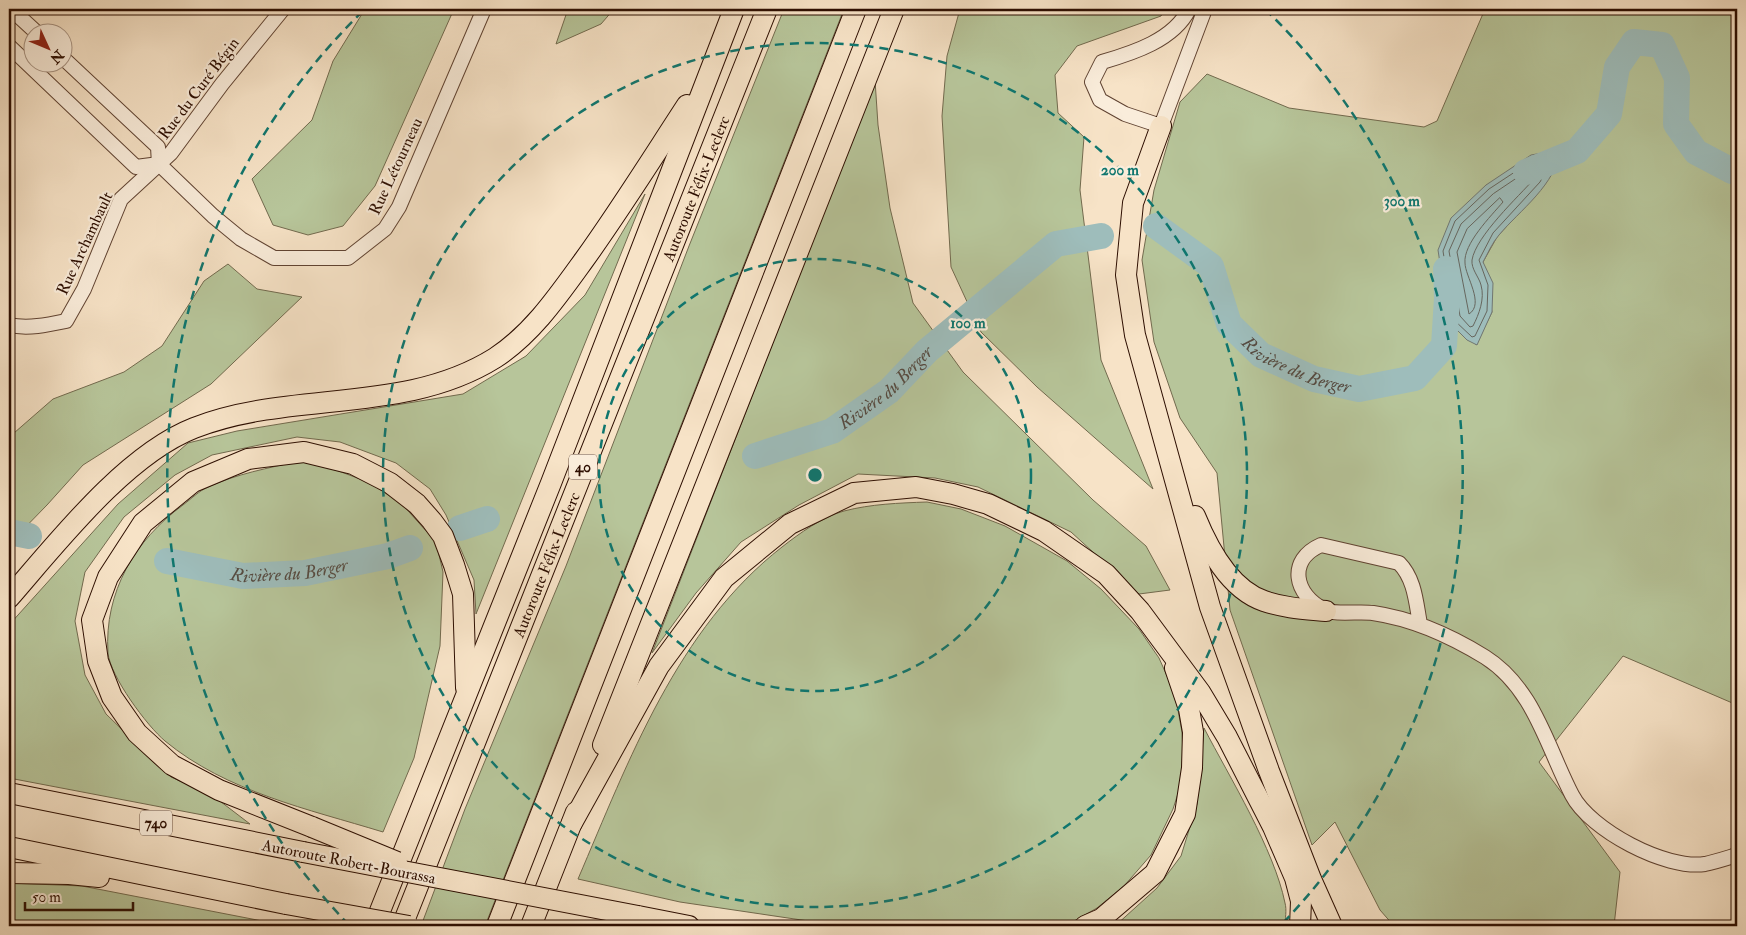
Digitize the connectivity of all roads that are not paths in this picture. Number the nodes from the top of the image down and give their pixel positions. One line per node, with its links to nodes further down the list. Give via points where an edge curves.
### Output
1 (11, 9): 10 (street)
2 (282, 9): 15 (street, Rue du Curé Bégin, via 171,153)
3 (484, 9): 15 (street, Rue Létourneau, via 399,207 385,228 348,258 274,258 240,239)
4 (734, 9): 13 (highway)
5 (767, 9): 31 (highway, Autoroute Félix-Leclerc / 40)
6 (856, 9): 33 (highway)
7 (894, 9): 24 (highway)
8 (1190, 9): 14 (street, via 1183,22 1137,52 1102,62 1092,82 1100,100 1125,114)
9 (1205, 9): 14 (street)
10 (25, 22)
11 (9, 46): 15 (street, via 136,167)
12 (72, 67): 15 (street, via 158,147)
13 (710, 69): 18 (highway, via 610,224 562,291 523,337 496,358 470,372 422,389 232,416 192,428 154,450 121,478 80,517); 22 (highway)
14 (1161, 126): 17 (highway, via 1133,203 1126,275 1135,335)
15 (159, 164): 16 (street, Rue Archambault, via 121,198 84,289 66,321 45,326)
16 (9, 325)
17 (1158, 421): 19 (highway, via 1214,557 1246,592 1264,601); 38 (highway, via 1210,607 1269,772)
18 (9, 598)
19 (1326, 611): 20 (street, via 1374,613); 20 (street, via 1308,597 1300,584 1298,571 1302,558 1322,545 1399,563 1412,583)
20 (1420, 624): 26 (street, via 1454,638 1488,659 1512,680 1542,726 1573,798 1598,824 1632,847 1673,862 1703,864)
21 (1169, 650): 24 (highway, via 1140,611 1106,574 1028,523 988,504 916,487 854,493 790,524 724,578 659,666); 36 (highway, via 1189,709 1192,732 1192,768 1185,814 1155,873 1101,919); 37 (highway, via 1200,692 1273,827 1295,878 1300,901)
22 (467, 694): 28 (highway, bridge, via 463,594 443,536 417,504 390,482 353,464 304,452 248,459 193,482 143,522 108,577 92,620 98,661 112,697 138,733 172,765 219,790); 30 (highway)
23 (9, 793): 28 (highway, Autoroute Robert-Bourassa / 740, bridge)
24 (572, 823): 34 (highway)
25 (9, 847): 29 (highway)
26 (1737, 855)
27 (9, 873): 29 (highway, via 69,874)
28 (441, 880): 35 (highway, Autoroute Robert-Bourassa / 740, bridge)
29 (223, 891): 32 (highway, bridge)
30 (374, 926)
31 (402, 926)
32 (409, 926)
33 (497, 926)
34 (531, 926)
35 (689, 926)
36 (1085, 926)
37 (1300, 926)
38 (1332, 926)

